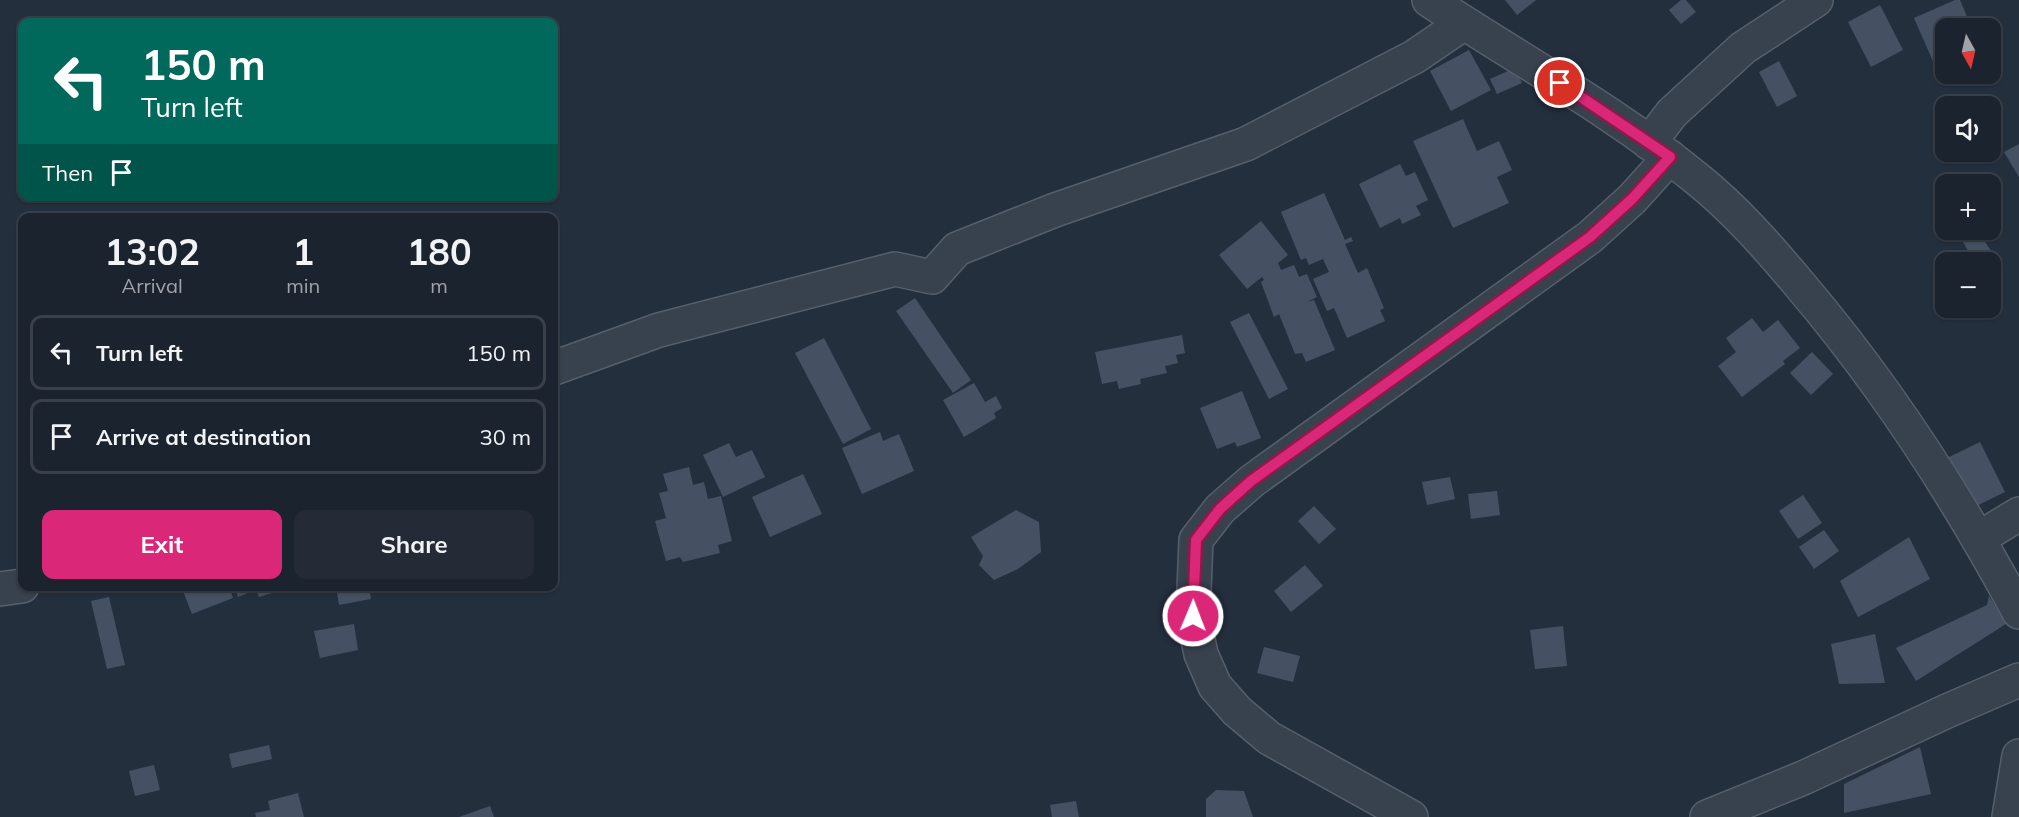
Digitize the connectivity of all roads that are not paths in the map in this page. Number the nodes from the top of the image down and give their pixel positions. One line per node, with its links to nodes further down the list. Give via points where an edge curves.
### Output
1 (1429, 0): 3 (street)
2 (1816, 0): 4 (street, via 1743,48 1672,113)
3 (1464, 23): 4 (street); 5 (street, via 1414,57 1246,144 1055,210 957,249 932,277 895,269 659,330)
4 (1659, 150): 7 (street, via 1734,212 1819,308 1885,393); 13 (street, via 1632,199 1590,237 1251,481 1220,509 1196,540 1193,616 1201,654 1215,686 1269,738)
5 (558, 367)
6 (2019, 514): 7 (street)
7 (1978, 539): 10 (street)
8 (18, 587): 9 (street)
9 (0, 590)
10 (2019, 612)
11 (2019, 680): 14 (street)
12 (2019, 756): 15 (street)
13 (1411, 817)
14 (1707, 817)
15 (2009, 817)

